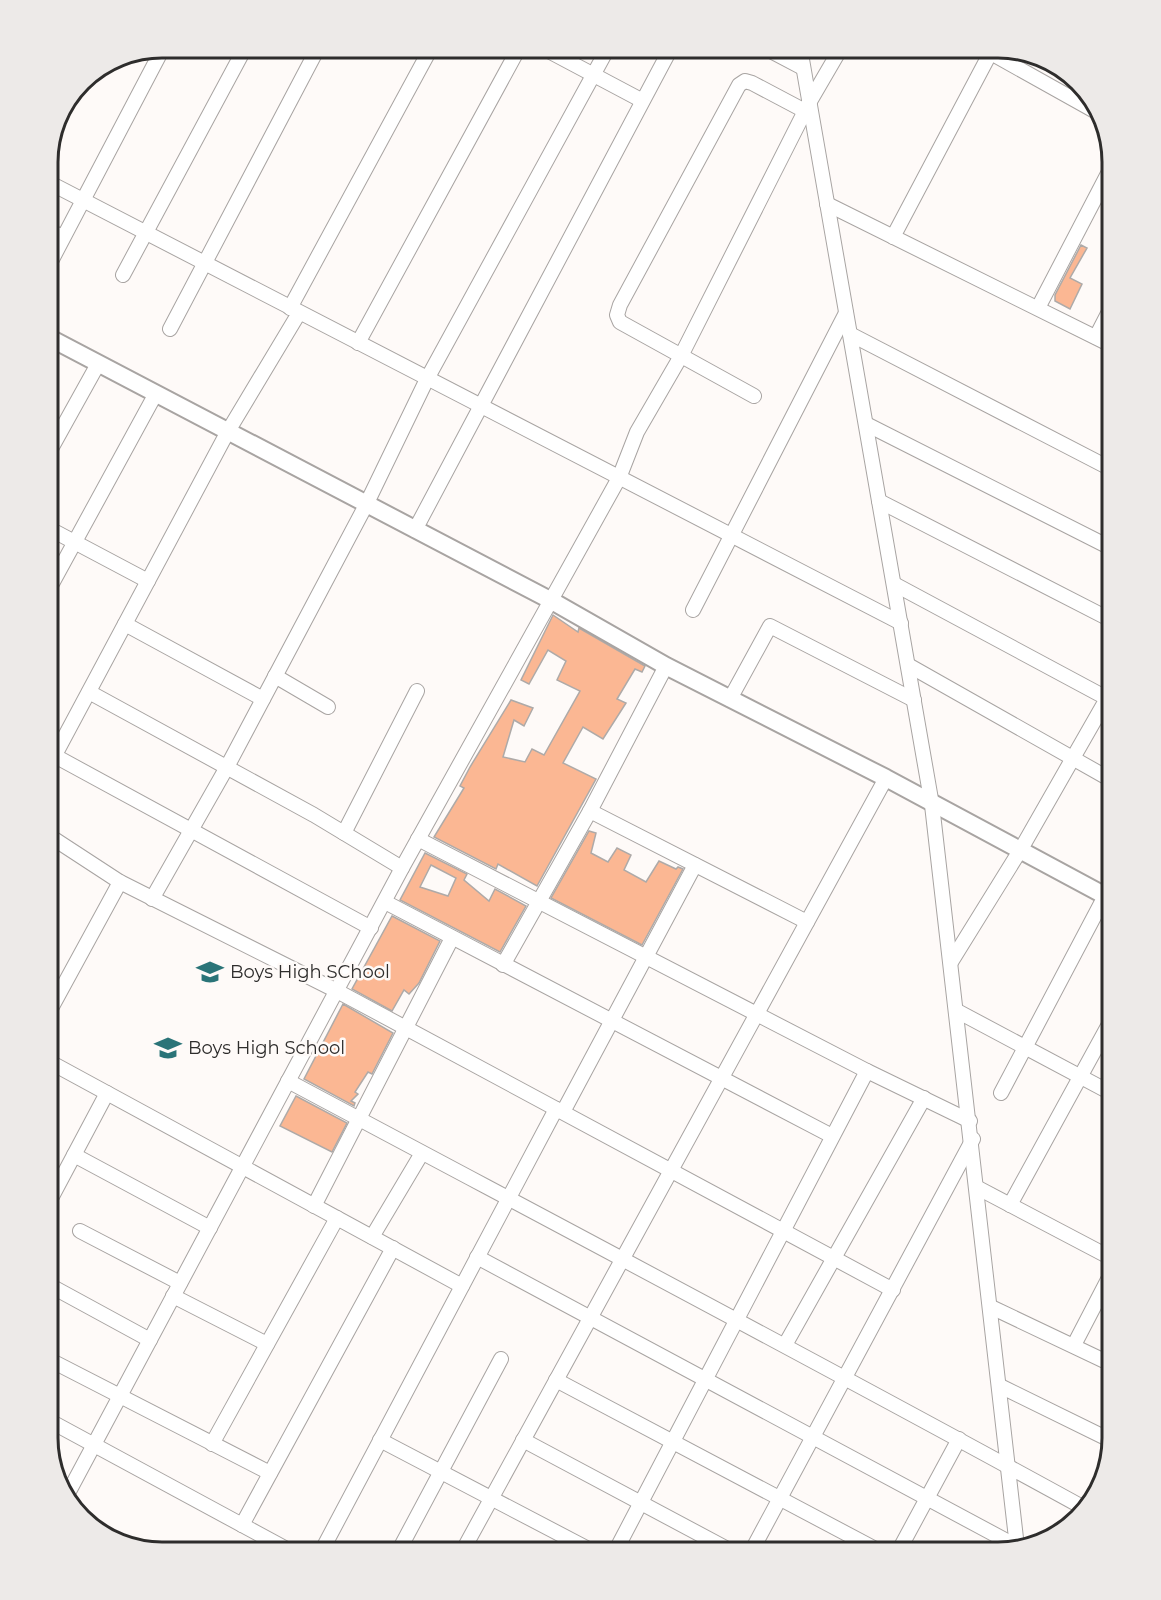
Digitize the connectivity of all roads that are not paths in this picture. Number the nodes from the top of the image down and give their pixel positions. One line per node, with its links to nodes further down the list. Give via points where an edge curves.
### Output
1 (158, 58): 21 (street)
2 (240, 58): 23 (street)
3 (313, 58): 28 (street)
4 (426, 58): 31 (street)
5 (513, 58): 39 (street)
6 (563, 58): 15 (street)
7 (603, 59): 15 (street)
8 (665, 59): 16 (street)
9 (785, 59): 14 (street)
10 (802, 59): 14 (street)
11 (836, 59): 18 (street)
12 (984, 59): 26 (street)
13 (1005, 59): 17 (street)
14 (803, 68): 18 (street)
15 (594, 75): 16 (street); 42 (street)
16 (641, 100): 45 (street)
17 (1085, 106)
18 (807, 107): 22 (street); 40 (street); 40 (street, via 752,83 745,81 739,85 620,305 620,322)
19 (1102, 185): 30 (street)
20 (59, 188): 21 (street)
21 (83, 200): 23 (street); 25 (street)
22 (827, 204): 26 (street); 32 (street)
23 (146, 233): 28 (street); 29 (street)
24 (59, 235): 25 (street)
25 (63, 237): 27 (street)
26 (893, 237): 30 (street)
27 (59, 245)
28 (205, 264): 31 (street); 34 (street)
29 (123, 275)
30 (1038, 308): 36 (street)
31 (295, 311): 39 (street); 48 (street)
32 (846, 313): 35 (street); 55 (street)
33 (1102, 325): 36 (street)
34 (170, 329)
35 (850, 334): 46 (street); 49 (street)
36 (1096, 337): 37 (street)
37 (1102, 340)
38 (59, 343): 41 (street)
39 (358, 343): 42 (street)
40 (681, 356): 44 (street); 50 (street, via 637,432)
41 (98, 364): 43 (street); 47 (street)
42 (428, 379): 45 (street); 52 (street)
43 (155, 394): 48 (street); 56 (street)
44 (754, 396)
45 (481, 407): 50 (street); 53 (street)
46 (866, 424): 51 (street); 57 (street)
47 (59, 430)
48 (227, 433): 52 (street); 59 (street)
49 (1102, 464)
50 (619, 478): 55 (street); 61 (street)
51 (879, 501): 60 (street); 63 (street)
52 (366, 505): 53 (street); 68 (street)
53 (415, 530): 61 (street)
54 (59, 534): 56 (street)
55 (732, 536): 62 (street); 64 (street)
56 (74, 542): 58 (street); 59 (street)
57 (1102, 543)
58 (59, 571)
59 (148, 581): 65 (street)
60 (894, 584): 64 (street); 71 (street)
61 (552, 601): 67 (street); 87 (street)
62 (693, 610)
63 (1102, 615)
64 (901, 623): 66 (street)
65 (125, 624): 70 (street); 72 (street)
66 (908, 665): 74 (street); 78 (street)
67 (666, 666): 73 (street); 84 (street)
68 (275, 676): 72 (street); 75 (street)
69 (417, 691): 86 (street)
70 (89, 692): 77 (street); 80 (street)
71 (1099, 694)
72 (263, 699): 80 (street)
73 (730, 699): 74 (street, via 770,626); 82 (street)
74 (914, 700): 83 (street)
75 (328, 707)
76 (1102, 708): 78 (street)
77 (59, 748)
78 (1073, 759): 81 (street); 89 (street)
79 (59, 766): 85 (street)
80 (226, 767): 85 (street); 86 (street)
81 (1102, 776)
82 (886, 778): 83 (street); 98 (street)
83 (933, 805): 89 (street); 102 (street)
84 (590, 810): 90 (street); 95 (street)
85 (191, 829): 94 (street); 99 (street)
86 (344, 833): 91 (street)
87 (418, 839): 91 (street); 95 (street)
88 (58, 845): 92 (street)
89 (1021, 849): 93 (street); 102 (street)
90 (696, 865): 98 (street); 101 (street)
91 (402, 868): 96 (street)
92 (120, 882): 94 (street); 105 (street)
93 (1102, 894)
94 (152, 898): 104 (street)
95 (541, 900): 101 (street); 103 (street)
96 (385, 902): 99 (street); 100 (street)
97 (1102, 910): 111 (street)
98 (807, 922): 107 (street)
99 (371, 928): 104 (street)
100 (452, 938): 103 (street); 109 (street)
101 (648, 957): 107 (street); 108 (street)
102 (951, 962): 106 (street)
103 (503, 965): 108 (street)
104 (337, 991): 109 (street); 116 (street)
105 (58, 995)
106 (957, 1011): 111 (street); 123 (street)
107 (757, 1012): 113 (street); 115 (street)
108 (611, 1023): 115 (street); 121 (street)
109 (406, 1028): 121 (street); 122 (street)
110 (1102, 1037): 114 (street)
111 (1025, 1047): 114 (street); 119 (street)
112 (58, 1067): 118 (street)
113 (867, 1071): 120 (street); 124 (street)
114 (1080, 1076): 117 (street); 133 (street)
115 (720, 1080): 124 (street); 129 (street)
116 (288, 1082): 122 (street); 128 (street)
117 (1102, 1088)
118 (107, 1093): 127 (street); 128 (street)
119 (1001, 1093)
120 (924, 1098): 123 (street); 143 (street)
121 (560, 1111): 129 (street); 132 (street)
122 (359, 1119): 126 (street); 134 (street)
123 (970, 1121): 125 (street)
124 (832, 1136): 137 (street)
125 (972, 1139): 131 (street); 148 (street)
126 (422, 1153): 132 (street); 139 (street)
127 (74, 1155): 130 (street); 136 (street)
128 (243, 1166): 134 (street); 136 (street)
129 (671, 1170): 137 (street); 144 (street)
130 (58, 1185)
131 (978, 1188): 133 (street); 151 (street)
132 (509, 1198): 142 (street); 144 (street)
133 (1010, 1205): 141 (street)
134 (314, 1206): 135 (street)
135 (337, 1218): 139 (street); 155 (street)
136 (210, 1228): 145 (street)
137 (782, 1230): 143 (street); 153 (street)
138 (80, 1231): 145 (street)
139 (372, 1237): 140 (street)
140 (393, 1248): 146 (street); 177 (street)
141 (1102, 1253)
142 (477, 1257): 146 (street); 152 (street)
143 (834, 1258): 148 (street); 156 (street)
144 (621, 1261): 152 (street); 153 (street)
145 (180, 1283): 150 (street)
146 (462, 1286): 170 (street)
147 (58, 1290): 154 (street)
148 (893, 1290): 161 (street)
149 (1102, 1291): 157 (street)
150 (173, 1296): 154 (street); 155 (street)
151 (991, 1307): 157 (street); 164 (street)
152 (590, 1317): 162 (street); 163 (street)
153 (736, 1318): 156 (street); 162 (street)
154 (150, 1340): 165 (street)
155 (267, 1344): 174 (street)
156 (786, 1345): 161 (street)
157 (1074, 1345): 159 (street)
158 (501, 1359): 176 (street)
159 (1102, 1359)
160 (58, 1364): 165 (street)
161 (846, 1377): 168 (street); 169 (street)
162 (705, 1379): 168 (street); 172 (street)
163 (556, 1380): 171 (street); 172 (street)
164 (1000, 1386): 167 (street); 175 (street)
165 (121, 1396): 173 (street); 174 (street)
166 (58, 1425): 173 (street)
167 (1102, 1436)
168 (813, 1437): 180 (street); 181 (street)
169 (959, 1439): 175 (street); 180 (street)
170 (380, 1440): 176 (street); 187 (street)
171 (523, 1440): 179 (street); 182 (street)
172 (672, 1442): 181 (street); 182 (street)
173 (93, 1444): 178 (street); 184 (street)
174 (212, 1444): 177 (street)
175 (1008, 1466): 183 (street); 185 (street)
176 (440, 1472): 179 (street); 188 (street)
177 (270, 1473): 184 (street)
178 (71, 1487)
179 (491, 1498): 189 (street); 190 (street)
180 (927, 1498): 191 (street); 196 (street)
181 (779, 1499): 194 (street); 195 (street)
182 (641, 1501): 192 (street); 193 (street)
183 (1078, 1505)
184 (242, 1525): 186 (street)
185 (1017, 1540)
186 (272, 1541)
187 (327, 1541)
188 (404, 1541)
189 (468, 1541)
190 (574, 1541)
191 (1009, 1541)
192 (620, 1542)
193 (714, 1542)
194 (756, 1542)
195 (861, 1542)
196 (903, 1542)

